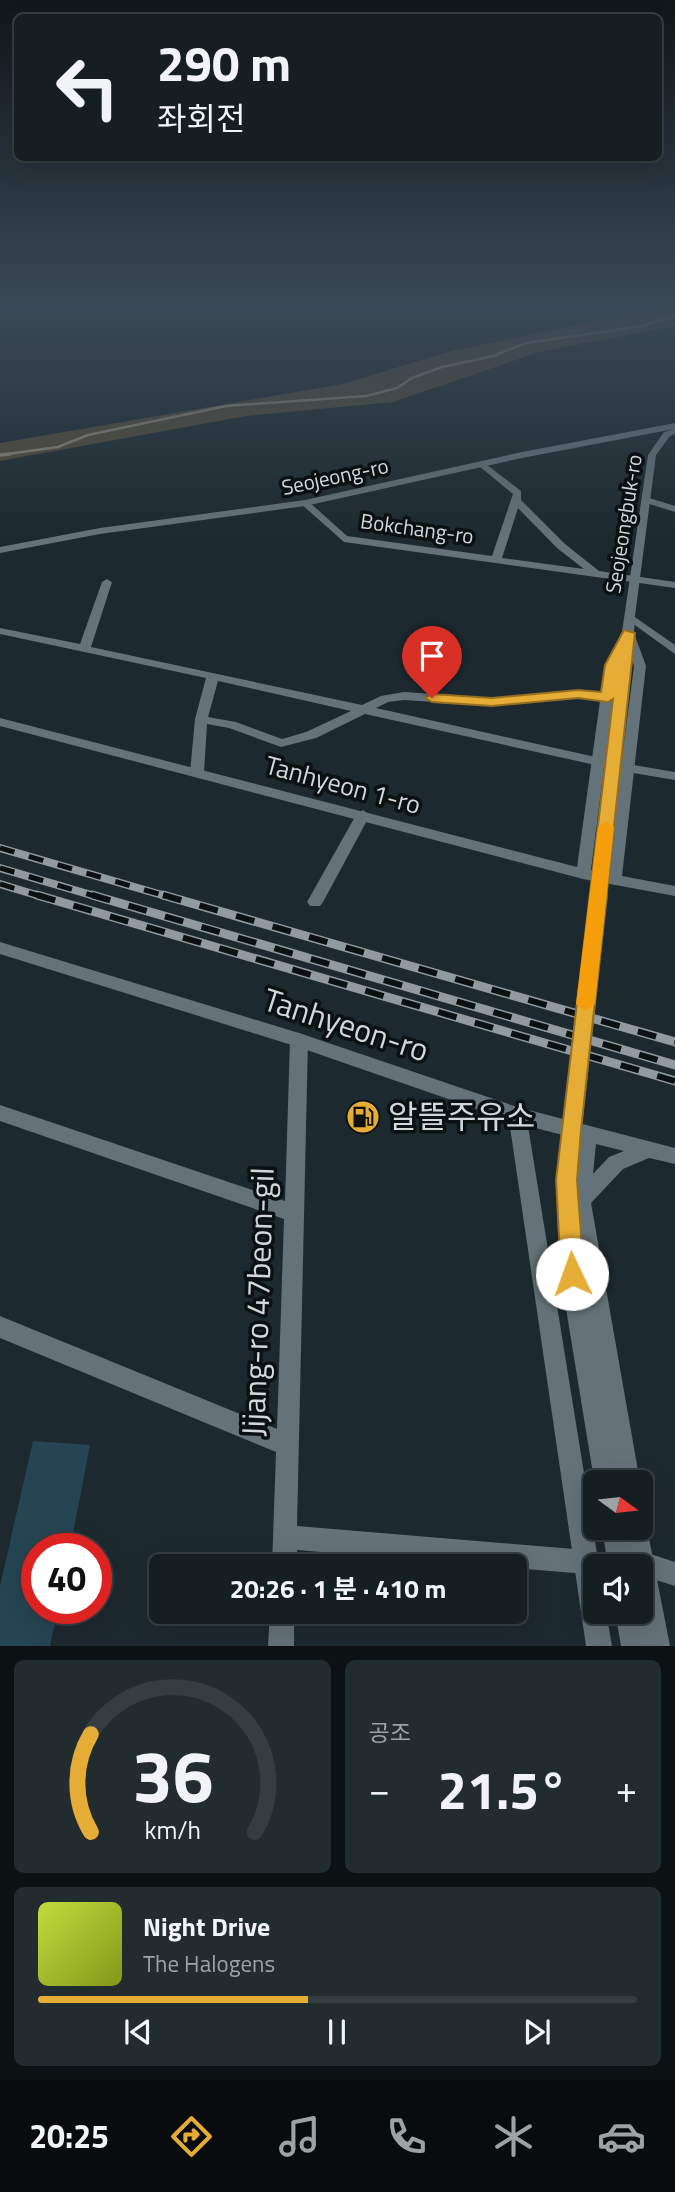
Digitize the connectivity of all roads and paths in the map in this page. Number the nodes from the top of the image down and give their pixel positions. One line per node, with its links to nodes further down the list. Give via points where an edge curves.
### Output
1 (675, 429): 2 (street, Seojeong-ro); 3 (street, Seojeongbuk-ro, via 652,454)
2 (482, 464): 4 (street, via 518,493); 5 (street, Seojeong-ro)
3 (646, 500): 6 (street); 10 (street, Seojeongbuk-ro)
4 (518, 502): 8 (street, Bokchang-ro); 9 (street, via 561,547)
5 (305, 503): 7 (street, Seojeong-ro, via 100,531); 8 (street, Bokchang-ro, via 344,539)
6 (675, 509)
7 (2, 551)
8 (496, 560): 9 (street, Bokchang-ro)
9 (595, 573): 10 (street, Bokchang-ro)
10 (634, 578): 12 (street, Bokchang-ro); 13 (street, Seojeongbuk-ro)
11 (107, 582): 17 (street)
12 (675, 585)
13 (629, 625): 15 (street); 20 (street, via 611,665); 25 (street, via 640,666); 44 (street, Seojeongbuk-ro, bridge, via 567,1180 572,1274)
14 (0, 631): 17 (street)
15 (654, 633): 16 (street); 18 (street)
16 (675, 634)
17 (84, 650): 19 (street)
18 (675, 651)
19 (213, 676): 21 (street); 22 (street)
20 (608, 697): 21 (street, via 578,694 492,702 404,696); 24 (street)
21 (364, 709): 22 (street, via 311,735 281,743); 24 (street)
22 (201, 719): 26 (street)
23 (0, 722): 26 (street, Tanhyeon 1-ro)
24 (601, 762): 25 (street); 29 (street)
25 (627, 768): 27 (street); 30 (street)
26 (197, 773): 28 (street, Tanhyeon 1-ro)
27 (675, 776)
28 (363, 815): 29 (street, Tanhyeon 1-ro); 32 (street)
29 (583, 874): 30 (street, Tanhyeon 1-ro)
30 (614, 880): 31 (street, Tanhyeon 1-ro)
31 (675, 891)
32 (315, 902)
33 (0, 948): 34 (street, Tanhyeon-ro)
34 (299, 1040): 36 (street, Tanhyeon-ro); 41 (street, Jijang-ro 47beon-gil)
35 (0, 1113): 41 (street)
36 (517, 1115): 37 (street, Tanhyeon-ro); 48 (street)
37 (588, 1133): 38 (street, Tanhyeon-ro); 40 (street)
38 (649, 1149): 39 (street, Tanhyeon-ro); 40 (street, via 616,1163)
39 (675, 1156)
40 (581, 1200): 45 (street)
41 (294, 1213): 43 (street, Jijang-ro 47beon-gil)
42 (0, 1327): 43 (street)
43 (287, 1445): 46 (street, Jijang-ro 47beon-gil)
44 (604, 1470)
45 (626, 1470)
46 (285, 1537): 47 (street, Jijang-ro 47beon-gil); 49 (street)
47 (284, 1554)
48 (585, 1554)
49 (583, 1562)
50 (653, 1569): 51 (street)
51 (675, 1574)
52 (282, 1624): 56 (street)
53 (596, 1624): 57 (street)
54 (630, 1624): 58 (street)
55 (650, 1624): 59 (street)
56 (281, 1646)
57 (599, 1646)
58 (634, 1646)
59 (657, 1646)

